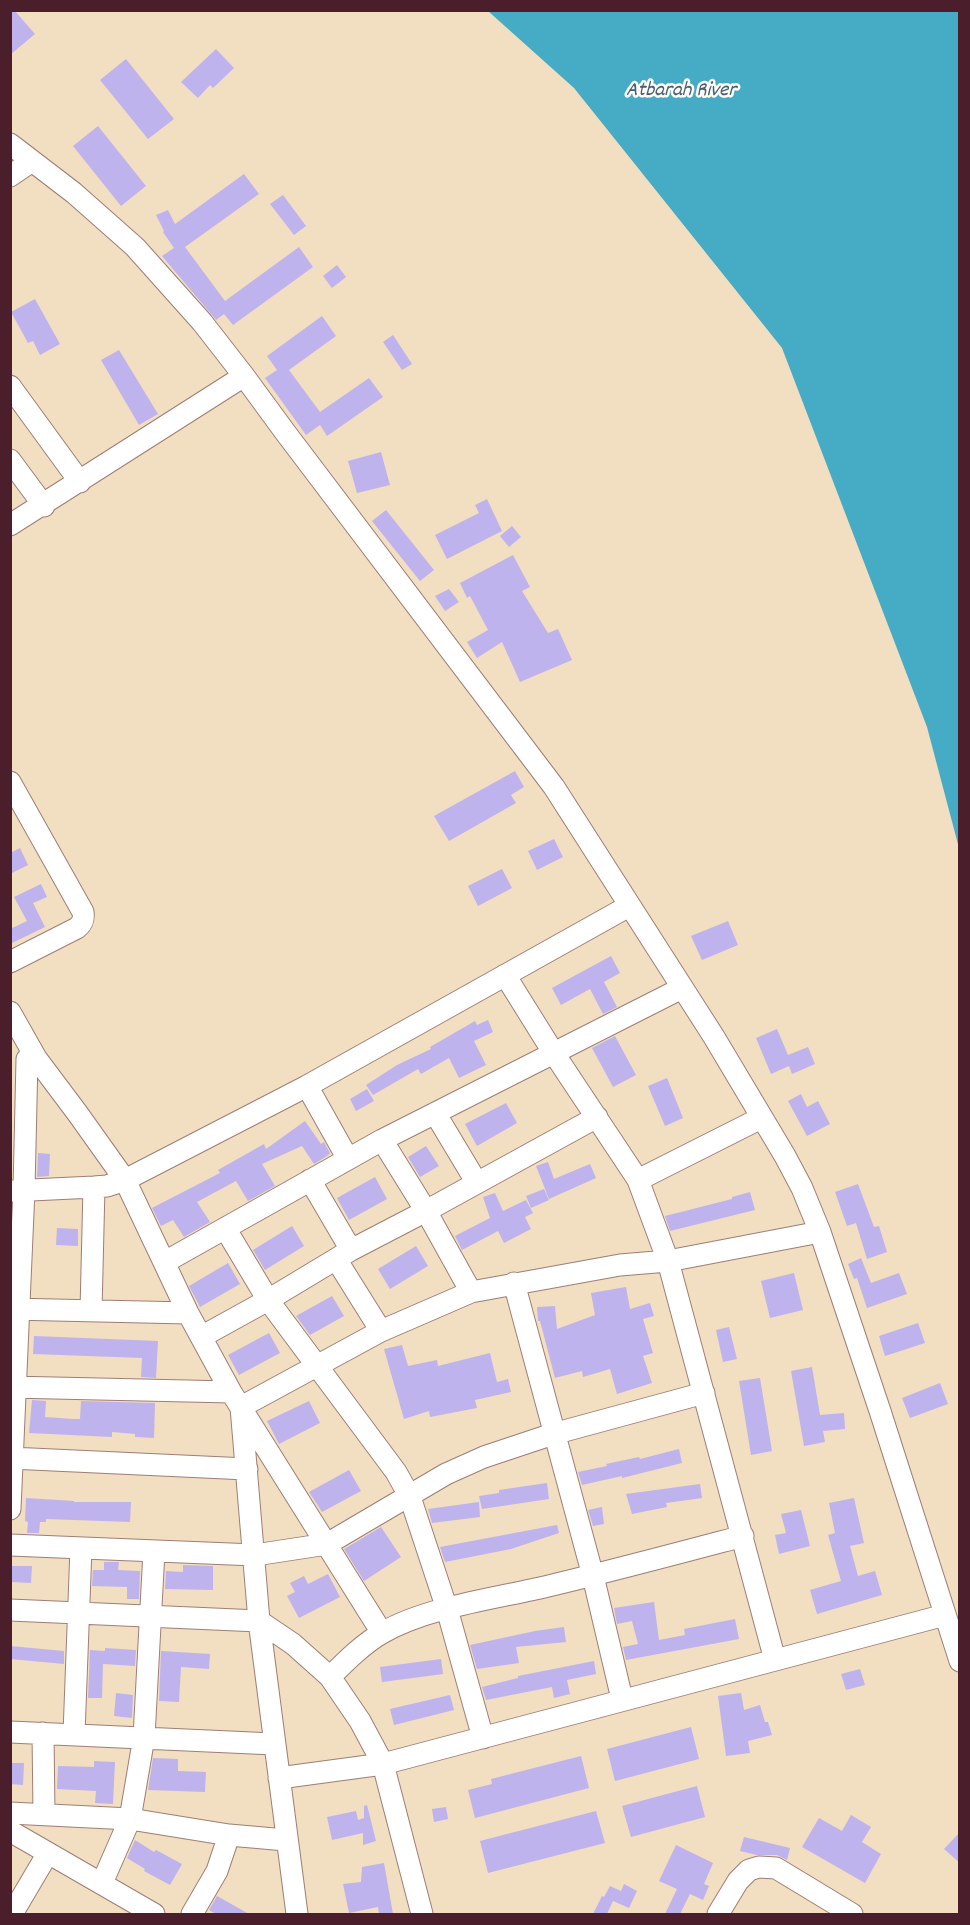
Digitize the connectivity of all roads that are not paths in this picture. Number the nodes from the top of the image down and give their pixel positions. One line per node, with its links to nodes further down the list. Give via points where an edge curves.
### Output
1 (10, 144): 2 (street)
2 (32, 161): 3 (street); 4 (street, via 135,247)
3 (10, 176)
4 (244, 376): 7 (street); 12 (street, via 554,787)
5 (10, 386): 7 (street)
6 (10, 460): 8 (street)
7 (80, 482): 8 (street)
8 (44, 506): 9 (street)
9 (10, 525)
10 (10, 782): 11 (street)
11 (18, 810): 13 (street, via 84,918 77,928)
12 (629, 906): 14 (street); 15 (street)
13 (10, 962)
14 (505, 975): 17 (street); 19 (street)
15 (682, 988): 17 (street); 22 (street)
16 (10, 1012): 18 (street)
17 (553, 1052): 20 (street); 21 (street)
18 (24, 1058): 25 (street, via 78,1114); 30 (street)
19 (307, 1086): 24 (street); 25 (street)
20 (435, 1113): 23 (street); 28 (street)
21 (597, 1117): 27 (street); 28 (street)
22 (761, 1118): 27 (street); 33 (street, via 802,1188)
23 (382, 1140): 24 (street); 31 (street)
24 (348, 1159): 26 (street)
25 (125, 1180): 29 (street); 35 (street)
26 (310, 1180): 32 (street); 34 (street)
27 (638, 1180): 36 (street)
28 (477, 1183): 31 (street)
29 (94, 1187): 30 (street); 41 (street)
30 (17, 1190): 40 (street)
31 (426, 1212): 34 (street); 38 (street)
32 (225, 1228): 35 (street); 39 (street)
33 (820, 1232): 36 (street); 64 (street)
34 (343, 1255): 39 (street); 43 (street)
35 (165, 1262): 42 (street)
36 (668, 1262): 37 (street, via 620,1265); 47 (street)
37 (514, 1283): 38 (street); 49 (street)
38 (471, 1292): 43 (street)
39 (268, 1300): 44 (street); 45 (street)
40 (15, 1309): 41 (street); 46 (street)
41 (91, 1311): 42 (street)
42 (188, 1313): 44 (street)
43 (381, 1331): 45 (street)
44 (201, 1337): 48 (street)
45 (319, 1366): 48 (street); 52 (street)
46 (13, 1387): 48 (street); 50 (street)
47 (704, 1393): 49 (street); 54 (street)
48 (236, 1399): 51 (street); 55 (street)
49 (554, 1434): 52 (street, via 484,1457); 60 (street)
50 (12, 1459): 51 (street); 53 (street)
51 (247, 1469): 59 (street)
52 (410, 1497): 55 (street); 61 (street)
53 (10, 1509)
54 (743, 1536): 60 (street); 68 (street)
55 (327, 1544): 59 (street); 67 (street)
56 (10, 1545): 57 (street)
57 (81, 1548): 58 (street); 63 (street)
58 (154, 1551): 59 (street); 65 (street)
59 (255, 1555): 66 (street)
60 (593, 1576): 61 (street); 71 (street)
61 (447, 1609): 67 (street); 76 (street)
62 (10, 1610): 63 (street)
63 (79, 1614): 65 (street); 74 (street)
64 (945, 1615): 68 (street); 69 (street)
65 (151, 1616): 66 (street); 75 (street)
66 (259, 1621): 70 (street); 77 (street)
67 (382, 1633): 70 (street)
68 (775, 1660): 71 (street)
69 (960, 1661)
70 (330, 1677): 78 (street)
71 (622, 1699): 76 (street)
72 (10, 1732): 73 (street)
73 (43, 1733): 74 (street); 81 (street)
74 (74, 1734): 75 (street)
75 (144, 1737): 77 (street); 82 (street)
76 (483, 1738): 78 (street)
77 (274, 1744): 79 (street)
78 (383, 1764): 79 (street); 93 (street)
79 (279, 1778): 85 (street)
80 (10, 1813): 81 (street)
81 (44, 1814): 82 (street)
82 (130, 1819): 84 (street); 87 (street)
83 (10, 1831): 86 (street)
84 (229, 1835): 85 (street); 91 (street, via 217,1871)
85 (286, 1839): 92 (street)
86 (48, 1853): 87 (street); 89 (street)
87 (102, 1883): 88 (street)
88 (130, 1908): 90 (street)
89 (12, 1914)
90 (154, 1914)
91 (192, 1914)
92 (297, 1914)
93 (423, 1914)
94 (718, 1914): 95 (street, via 738,1881 759,1867 776,1868)
95 (852, 1914)

